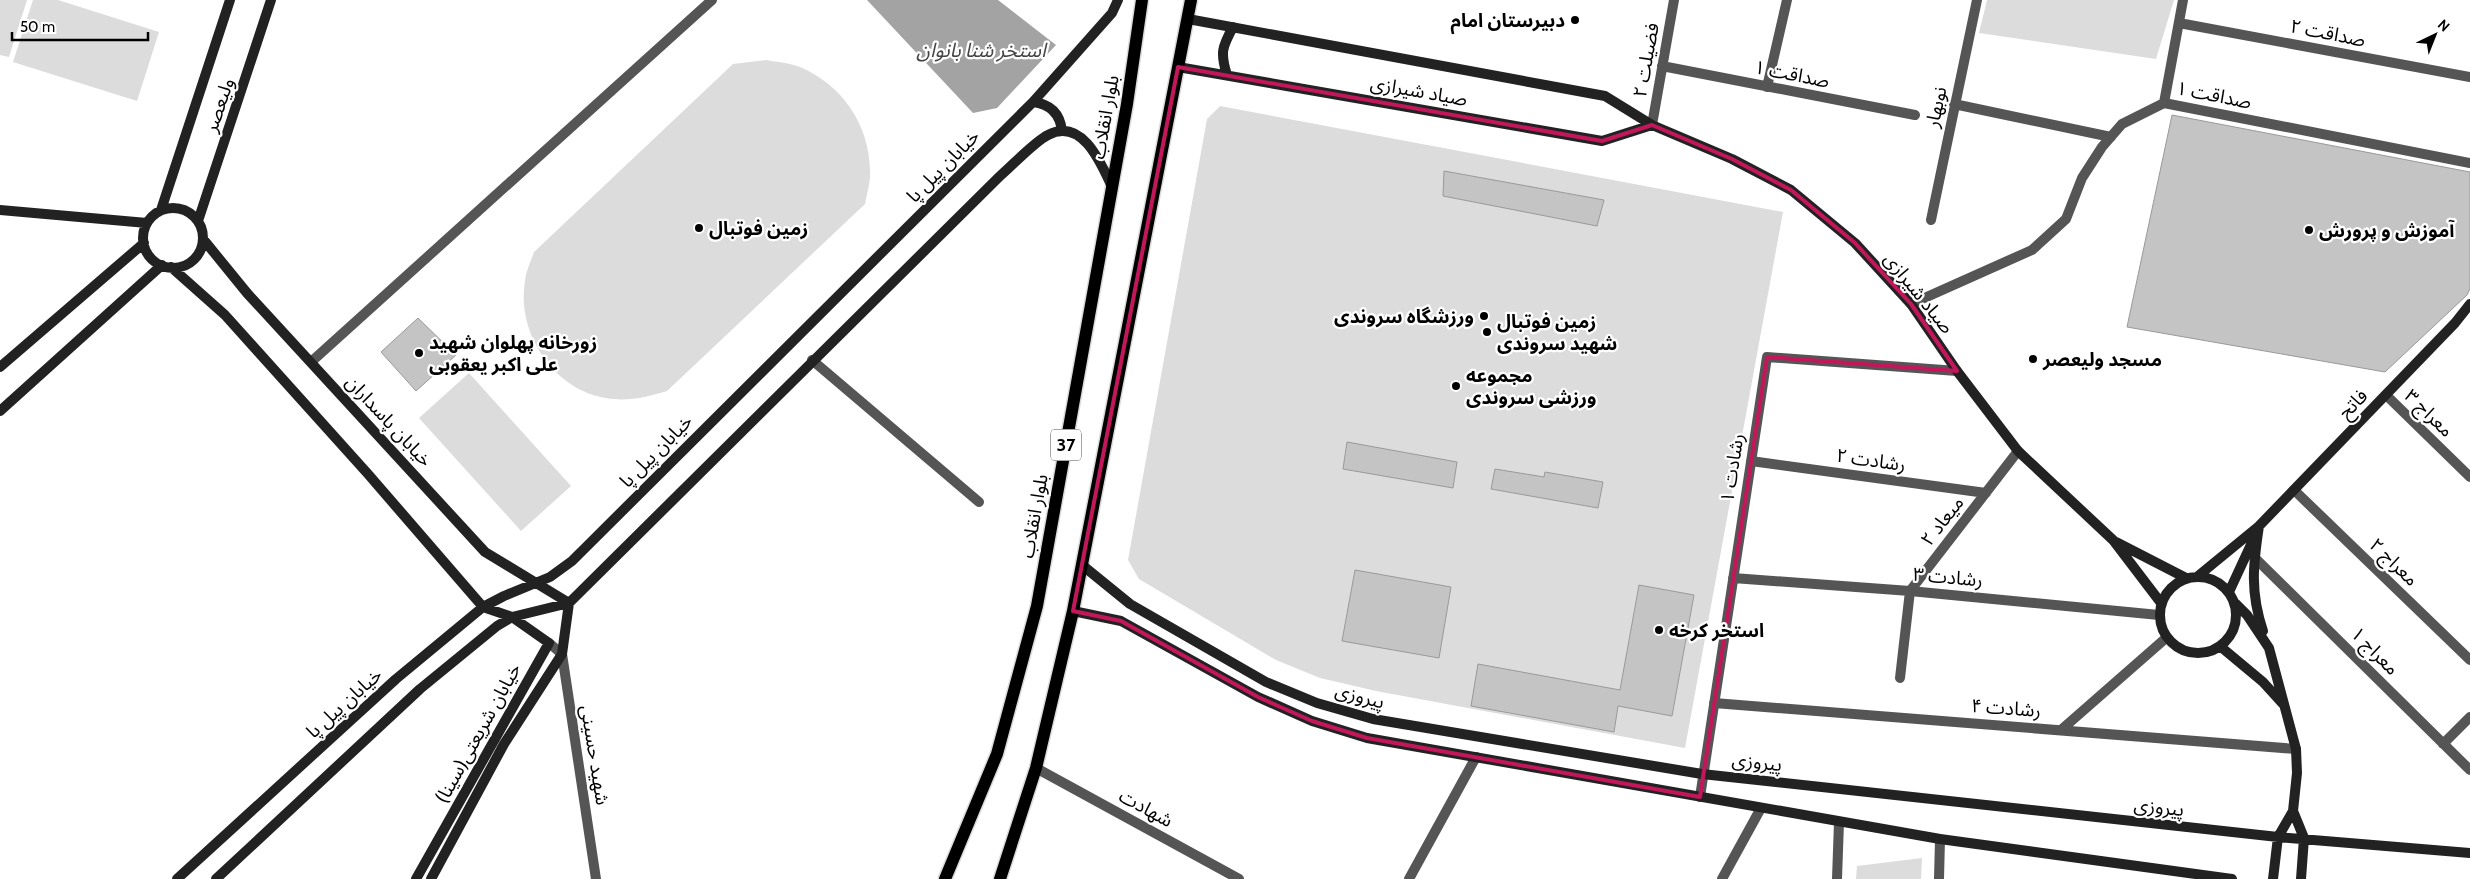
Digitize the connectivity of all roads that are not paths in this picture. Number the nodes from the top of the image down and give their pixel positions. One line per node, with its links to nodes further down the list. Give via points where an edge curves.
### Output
1 (230, 0): 29 (main road, ولیعصر)
2 (271, 0): 31 (main road, ولیعصر)
3 (712, 0): 39 (street)
4 (1118, 0): 19 (main road, خیابان پیل پا, via 1112,13)
5 (1142, 0): 27 (main road, بلوار انقلاب / 37)
6 (1192, 0): 11 (main road, 37)
7 (1674, 0): 15 (street, فضیلت ۲)
8 (1787, 0): 18 (street)
9 (1976, 0): 21 (street, نوبهار)
10 (2183, 0): 12 (street)
11 (1188, 19): 13 (main road, صیاد شیرازی); 14 (main road, 37)
12 (2179, 23): 17 (street, صداقت ۲); 20 (street)
13 (1233, 27): 16 (main road, via 1224,44 1222,58); 23 (main road, صیاد شیرازی, via 1605,96)
14 (1178, 66): 16 (main road, صیاد شیرازی); 53 (main road, 37)
15 (1662, 66): 18 (street, صداقت ۱); 23 (street, فضیلت ۲)
16 (1227, 75): 23 (main road, صیاد شیرازی, via 1602,141)
17 (2470, 77)
18 (1767, 87): 22 (street, صداقت ۱)
19 (1032, 102): 24 (main road, via 1042,103 1057,114); 57 (main road, خیابان پیل پا, via 572,561 550,577)
20 (2164, 103): 25 (street, صداقت ۱, via 2122,124); 26 (street, صداقت ۱)
21 (1954, 104): 25 (street); 30 (street, نوبهار)
22 (1915, 115)
23 (1652, 125): 36 (main road, صیاد شیرازی, via 1732,159 1791,190 1855,243)
24 (1062, 131): 27 (main road, via 1080,136 1096,154); 38 (main road, via 1048,135 1000,176)
25 (2111, 137): 36 (street, صداقت ۱, via 2082,178 2066,220 2032,250)
26 (2470, 163)
27 (1112, 186): 98 (main road, بلوار انقلاب / 37, via 1037,606 997,754)
28 (0, 210): 32 (main road)
29 (160, 210): 31 (main road, via 185,210); 32 (main road)
30 (1931, 220)
31 (198, 221): 33 (main road)
32 (147, 223): 34 (main road)
33 (203, 239): 35 (main road, via 201,248 189,263); 39 (main road, خیابان پاسداران)
34 (144, 243): 35 (main road, via 150,256); 40 (main road)
35 (167, 266): 43 (main road); 63 (main road, via 231,322)
36 (1911, 304): 41 (main road, صیاد شیرازی)
37 (2470, 304): 42 (main road, فاتح)
38 (812, 360): 49 (street); 60 (main road)
39 (311, 362): 57 (main road, خیابان پاسداران, via 485,552)
40 (0, 367)
41 (1958, 372): 44 (main road, صیاد شیرازی); 45 (street, رشادت ۱, via 1767,357)
42 (2386, 395): 46 (street, معراج ۳); 47 (main road, فاتح)
43 (0, 411)
44 (2018, 451): 48 (street, میعاد ۲); 51 (main road, صیاد شیرازی)
45 (1751, 461): 48 (street, رشادت ۲); 55 (street, رشادت ۱)
46 (2470, 477)
47 (2294, 490): 50 (main road, فاتح); 72 (street, معراج ۲)
48 (1986, 492): 58 (street, میعاد ۲)
49 (979, 502)
50 (2259, 526): 52 (main road); 54 (main road); 59 (main road)
51 (2113, 540): 56 (main road); 61 (main road)
52 (2255, 558): 70 (main road, via 2252,585); 78 (street, معراج ۱)
53 (1082, 566): 64 (main road, 37); 83 (main road, پیروزی, via 1130,604 1266,682 1317,703 1373,719)
54 (2198, 576): 56 (main road); 59 (main road, via 2210,578)
55 (1733, 578): 58 (street, رشادت ۳); 74 (street, رشادت ۱)
56 (2186, 578): 61 (main road, via 2171,588)
57 (536, 582): 60 (main road, خیابان پاسداران); 63 (main road, خیابان پیل پا)
58 (1910, 591): 65 (street, رشادت ۳); 73 (street)
59 (2229, 592): 62 (main road)
60 (569, 603): 66 (main road); 71 (main road, خیابان شریعتی(سینا))
61 (2161, 603): 65 (main road)
62 (2235, 603): 69 (main road, via 2235,628); 70 (main road)
63 (483, 607): 66 (main road); 93 (main road, خیابان پیل پا, via 396,679)
64 (1073, 611): 80 (main road, پیروزی, via 1121,621 1258,697 1312,721 1367,738); 81 (main road, 37)
65 (2159, 615): 67 (main road)
66 (512, 617): 68 (main road); 94 (main road, via 420,689)
67 (2166, 638): 69 (main road, via 2175,647 2198,654); 77 (street)
68 (548, 643): 71 (street); 95 (main road, خیابان شریعتی(سینا))
69 (2221, 647): 75 (main road, via 2263,682)
70 (2269, 648): 75 (main road)
71 (562, 654): 96 (main road, خیابان شریعتی(سینا), via 504,744); 97 (street, شهید حسینی)
72 (2470, 660)
73 (1900, 678)
74 (1714, 702): 77 (street, رشادت ۴); 83 (street, رشادت ۱)
75 (2285, 706): 79 (main road)
76 (2470, 717): 78 (street)
77 (2061, 730): 79 (street, رشادت ۴)
78 (2444, 744): 82 (street, معراج ۱)
79 (2296, 749): 86 (main road)
80 (1476, 757): 84 (main road, پیروزی); 101 (street)
81 (1036, 768): 99 (main road, 37); 100 (street, شهادت)
82 (2470, 770)
83 (1702, 774): 84 (street, رشادت ۱); 88 (main road, پیروزی)
84 (1700, 797): 85 (main road, پیروزی)
85 (1761, 808): 87 (main road, پیروزی); 102 (street)
86 (2293, 811): 88 (main road); 89 (main road)
87 (1839, 822): 90 (main road, پیروزی); 103 (street)
88 (2278, 837): 89 (main road, پیروزی); 106 (main road)
89 (2304, 838): 91 (main road, پیروزی); 107 (main road)
90 (1940, 840): 92 (main road, پیروزی); 104 (street)
91 (2470, 853)
92 (2209, 878): 105 (main road, پیروزی)
93 (178, 879)
94 (216, 879)
95 (416, 879)
96 (431, 879)
97 (596, 879)
98 (945, 879)
99 (1000, 879)
100 (1239, 879)
101 (1409, 879)
102 (1722, 879)
103 (1837, 879)
104 (1939, 879)
105 (2232, 879)
106 (2273, 879)
107 (2301, 879)

